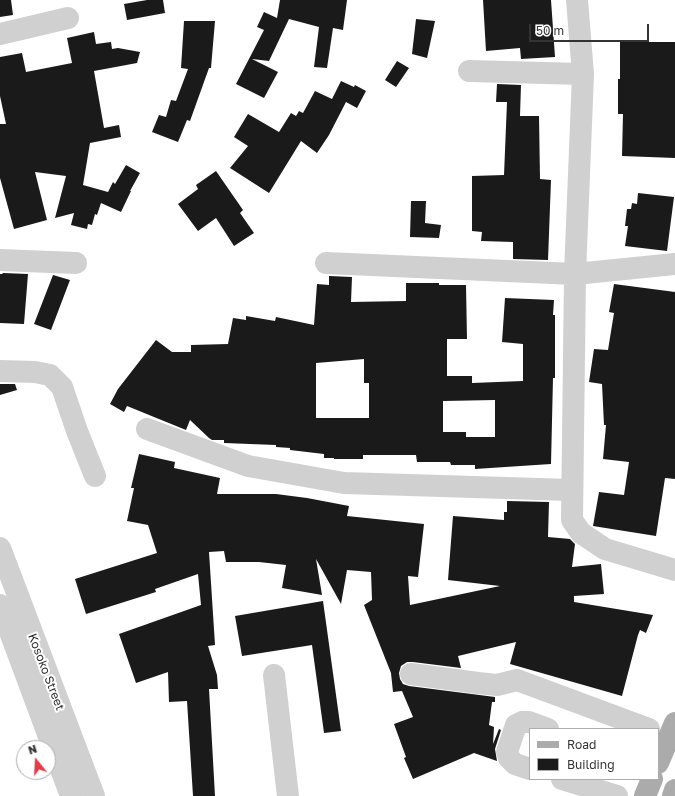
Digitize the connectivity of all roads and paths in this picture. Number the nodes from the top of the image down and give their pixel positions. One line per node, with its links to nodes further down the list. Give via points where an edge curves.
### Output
1 (577, 0): 5 (street)
2 (68, 18): 3 (street)
3 (0, 34)
4 (470, 71): 5 (street)
5 (583, 74): 10 (street)
6 (0, 260): 7 (street)
7 (76, 263)
8 (326, 263): 10 (street)
9 (675, 264): 10 (street)
10 (576, 274): 14 (street)
11 (0, 371): 13 (street, via 50,375 62,387)
12 (147, 429): 14 (street, via 248,466 344,483)
13 (95, 476)
14 (571, 490): 16 (street, via 572,520 581,534 605,549)
15 (0, 548): 29 (street, Kosoko Street)
16 (675, 570)
17 (0, 605): 28 (street, Kosoko Street)
18 (412, 674): 21 (street, via 478,683 497,684 518,680)
19 (274, 675): 30 (street)
20 (545, 728): 24 (street, via 529,722 516,725 507,752 515,764)
21 (657, 728)
22 (663, 730): 23 (main road)
23 (659, 756)
24 (529, 769)
25 (565, 780): 31 (street)
26 (652, 780): 32 (main road)
27 (675, 790): 33 (main road)
28 (72, 796)
29 (94, 796)
30 (288, 796)
31 (616, 796)
32 (645, 796)
33 (673, 796)

